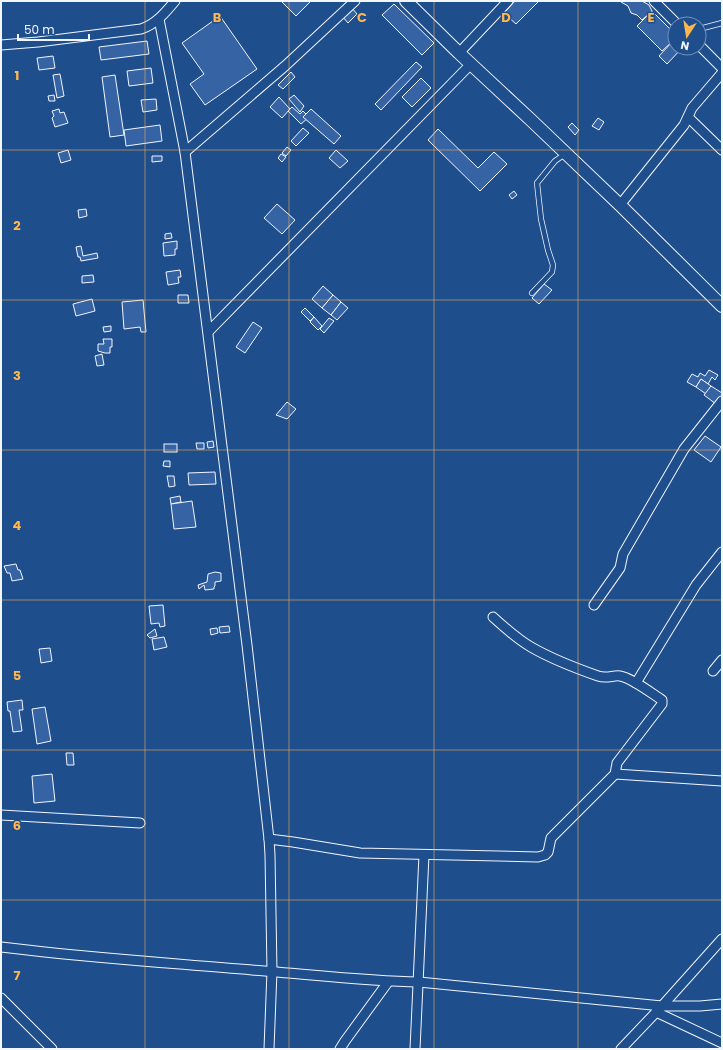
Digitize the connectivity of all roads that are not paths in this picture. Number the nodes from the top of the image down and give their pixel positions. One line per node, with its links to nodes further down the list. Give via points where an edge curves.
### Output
1 (175, 1): 7 (street)
2 (355, 1): 18 (street, via 285,66)
3 (406, 1): 11 (main road)
4 (508, 1): 11 (street)
5 (654, 1): 6 (street)
6 (669, 16)
7 (159, 20): 10 (street, via 141,29); 18 (street)
8 (722, 23): 9 (lane)
9 (707, 27)
10 (1, 45)
11 (459, 53): 13 (main road)
12 (707, 53): 14 (street)
13 (471, 64): 19 (main road); 23 (street)
14 (722, 68)
15 (722, 73): 16 (street, via 692,108)
16 (688, 117): 17 (street); 20 (street)
17 (722, 150)
18 (185, 152): 23 (street)
19 (566, 153): 20 (main road); 21 (lane, via 555,161 537,183 541,219 553,265 552,272)
20 (620, 205): 22 (main road)
21 (532, 294)
22 (722, 306)
23 (209, 331): 35 (street)
24 (722, 401): 26 (street, via 684,449 623,554 620,568)
25 (722, 552): 30 (street, via 696,585)
26 (594, 605)
27 (493, 617): 30 (street, via 531,647 558,660 600,677 619,676)
28 (722, 660): 29 (street)
29 (713, 671)
30 (636, 683): 31 (street, via 662,700 662,704 617,763)
31 (615, 774): 32 (street); 36 (street, via 550,838 546,855)
32 (722, 782)
33 (1, 816): 34 (street)
34 (140, 823)
35 (269, 839): 36 (street, via 360,853); 39 (street)
36 (424, 855): 41 (street)
37 (722, 939): 44 (street)
38 (1, 948): 39 (street)
39 (272, 972): 40 (street); 47 (street)
40 (388, 982): 41 (street); 48 (street)
41 (419, 982): 44 (street); 49 (street)
42 (1, 998): 46 (street)
43 (722, 1004): 44 (street)
44 (659, 1009): 45 (street); 50 (street)
45 (722, 1044)
46 (52, 1049)
47 (269, 1049)
48 (340, 1049)
49 (415, 1049)
50 (621, 1049)

